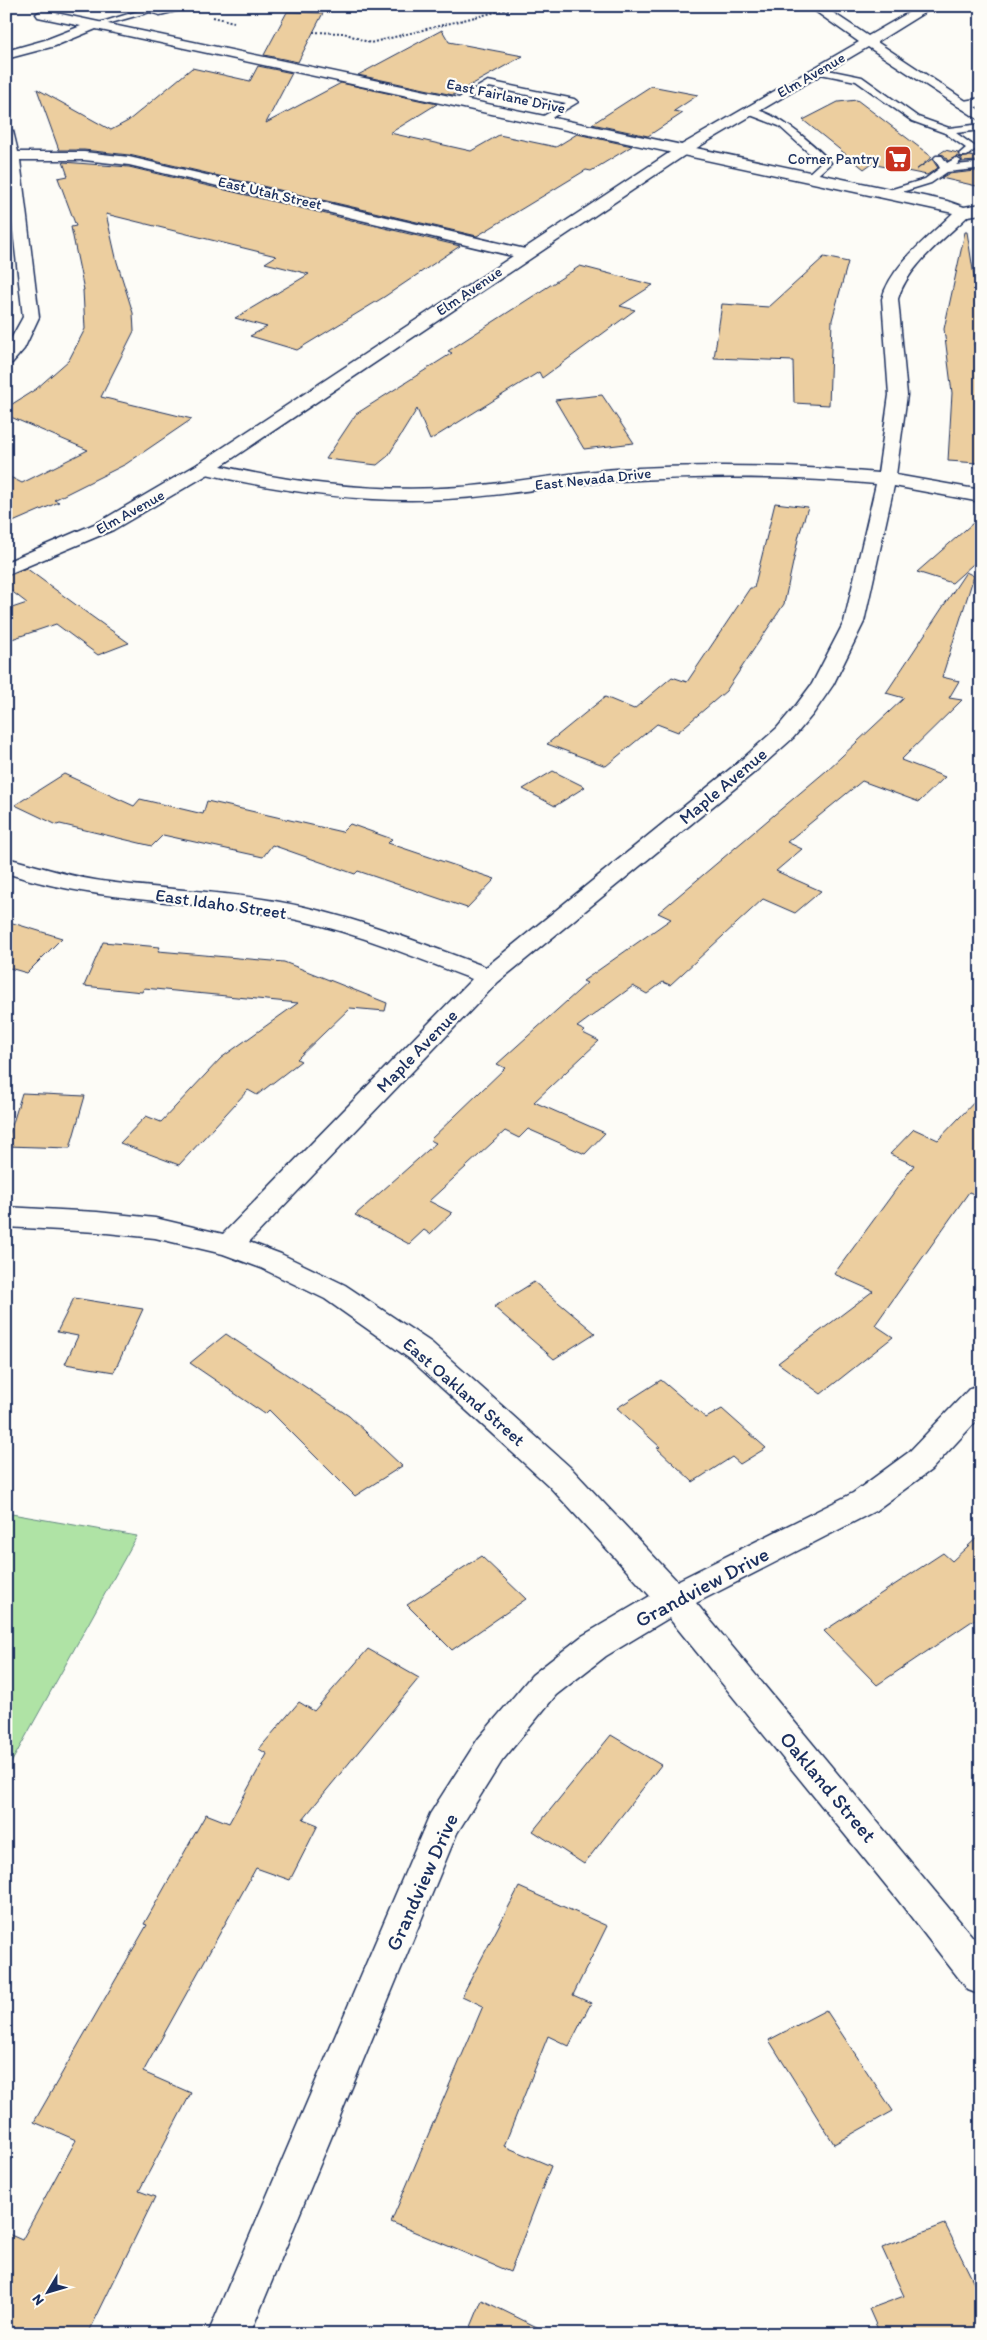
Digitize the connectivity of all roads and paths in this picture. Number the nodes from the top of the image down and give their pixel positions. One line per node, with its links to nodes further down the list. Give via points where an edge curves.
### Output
1 (193, 6): 12 (lane, via 160,13 151,9)
2 (308, 6): 7 (path)
3 (370, 6): 8 (path)
4 (520, 6): 13 (path, via 370,43 344,33)
5 (814, 6): 14 (street)
6 (929, 6): 14 (street, Elm Avenue)
7 (314, 9): 8 (path); 10 (path)
8 (376, 9): 9 (path)
9 (386, 11)
10 (312, 12)
11 (42, 14): 12 (street, East Fairlane Drive)
12 (93, 26): 15 (street, via 50,43); 17 (street, East Fairlane Drive)
13 (313, 32)
14 (867, 42): 16 (street, Elm Avenue); 19 (street)
15 (6, 55)
16 (818, 71): 20 (street, Elm Avenue); 25 (lane, via 859,79 915,120)
17 (456, 102): 22 (street, East Fairlane Drive); 22 (lane, via 488,84 574,102)
18 (981, 102): 19 (street)
19 (963, 106): 21 (street)
20 (748, 111): 27 (street, Elm Avenue); 35 (lane, via 782,124 826,163)
21 (981, 118)
22 (543, 120): 27 (street, East Fairlane Drive)
23 (981, 127): 25 (lane)
24 (6, 131): 30 (street)
25 (948, 131): 26 (lane)
26 (972, 148): 28 (lane); 29 (lane)
27 (683, 150): 35 (street, East Fairlane Drive); 38 (street, Elm Avenue)
28 (960, 152)
29 (981, 155)
30 (12, 156): 38 (street, East Utah Street, via 84,156 129,161); 39 (street, via 31,317 18,345)
31 (939, 158): 34 (lane)
32 (956, 161): 34 (lane)
33 (976, 166): 34 (lane)
34 (945, 169): 36 (lane, via 928,181)
35 (810, 177): 36 (street, East Fairlane Drive)
36 (889, 194): 37 (street, East Fairlane Drive)
37 (972, 210): 41 (street, Maple Avenue, via 902,272 893,288 890,299 898,395)
38 (525, 254): 40 (street, Elm Avenue)
39 (6, 358)
40 (206, 468): 41 (street, East Nevada Drive, via 249,480 315,490 377,494 439,494 614,475 704,471 799,472); 43 (street, Elm Avenue, via 106,526)
41 (886, 479): 42 (street, East Nevada Drive); 45 (street, Maple Avenue, via 854,622 822,685 805,709 785,734 748,766)
42 (981, 496)
43 (6, 569)
44 (6, 865): 45 (street, East Idaho Street, via 65,882 251,904 330,922 402,944)
45 (489, 977): 47 (street, Maple Avenue)
46 (6, 1217): 47 (street, East Oakland Street, via 155,1228)
47 (230, 1245): 49 (street, East Oakland Street, via 335,1292 421,1351 560,1477)
48 (981, 1396): 49 (street, Grandview Drive, via 920,1461 864,1502)
49 (672, 1599): 50 (street, Oakland Street); 51 (street, Grandview Drive, via 594,1646 544,1686 490,1750 443,1825)
50 (981, 1977)
51 (229, 2334)

